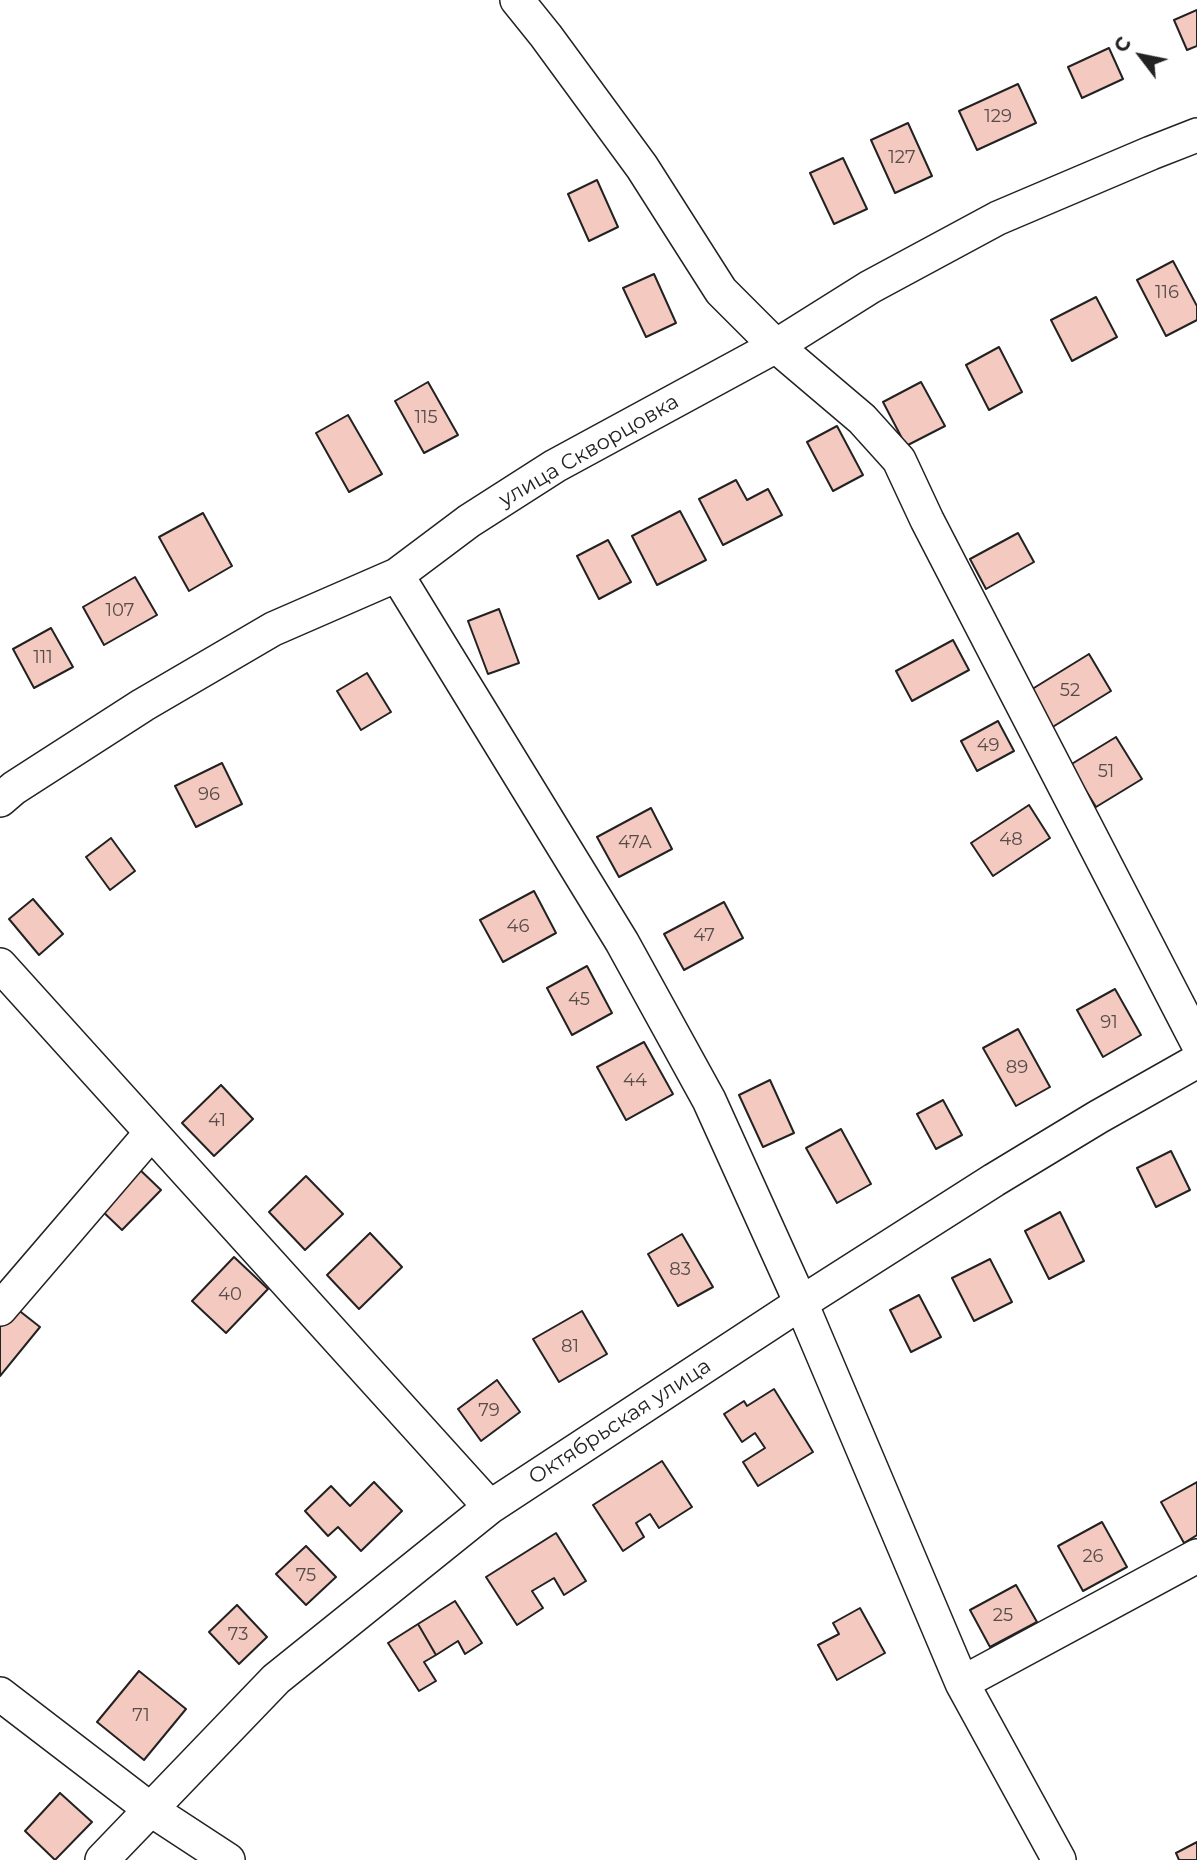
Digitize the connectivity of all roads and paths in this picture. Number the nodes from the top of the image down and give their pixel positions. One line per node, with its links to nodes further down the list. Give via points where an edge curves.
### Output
1 (517, 0): 3 (street, via 642,167 721,291)
2 (1197, 135): 3 (street, улица Скворцовка, via 998,218 870,287)
3 (776, 346): 4 (street, улица Скворцовка, via 555,466 468,521); 7 (street, via 862,419 899,460)
4 (397, 575): 5 (street, улица Скворцовка, via 273,629 143,705); 10 (street, via 622,942 709,1100)
5 (0, 800)
6 (0, 965): 9 (street)
7 (1197, 1042)
8 (1197, 1061): 10 (street, Октябрьская улица, via 1098,1116)
9 (151, 1133): 11 (street); 12 (street)
10 (801, 1303): 12 (street, Октябрьская улица); 14 (street)
11 (0, 1309)
12 (490, 1507): 16 (street, Октябрьская улица, via 276,1679)
13 (1197, 1556): 14 (street)
14 (962, 1683): 19 (street)
15 (0, 1695): 16 (street)
16 (150, 1809): 17 (street, Октябрьская улица); 18 (street)
17 (102, 1860)
18 (228, 1860)
19 (1059, 1860)

